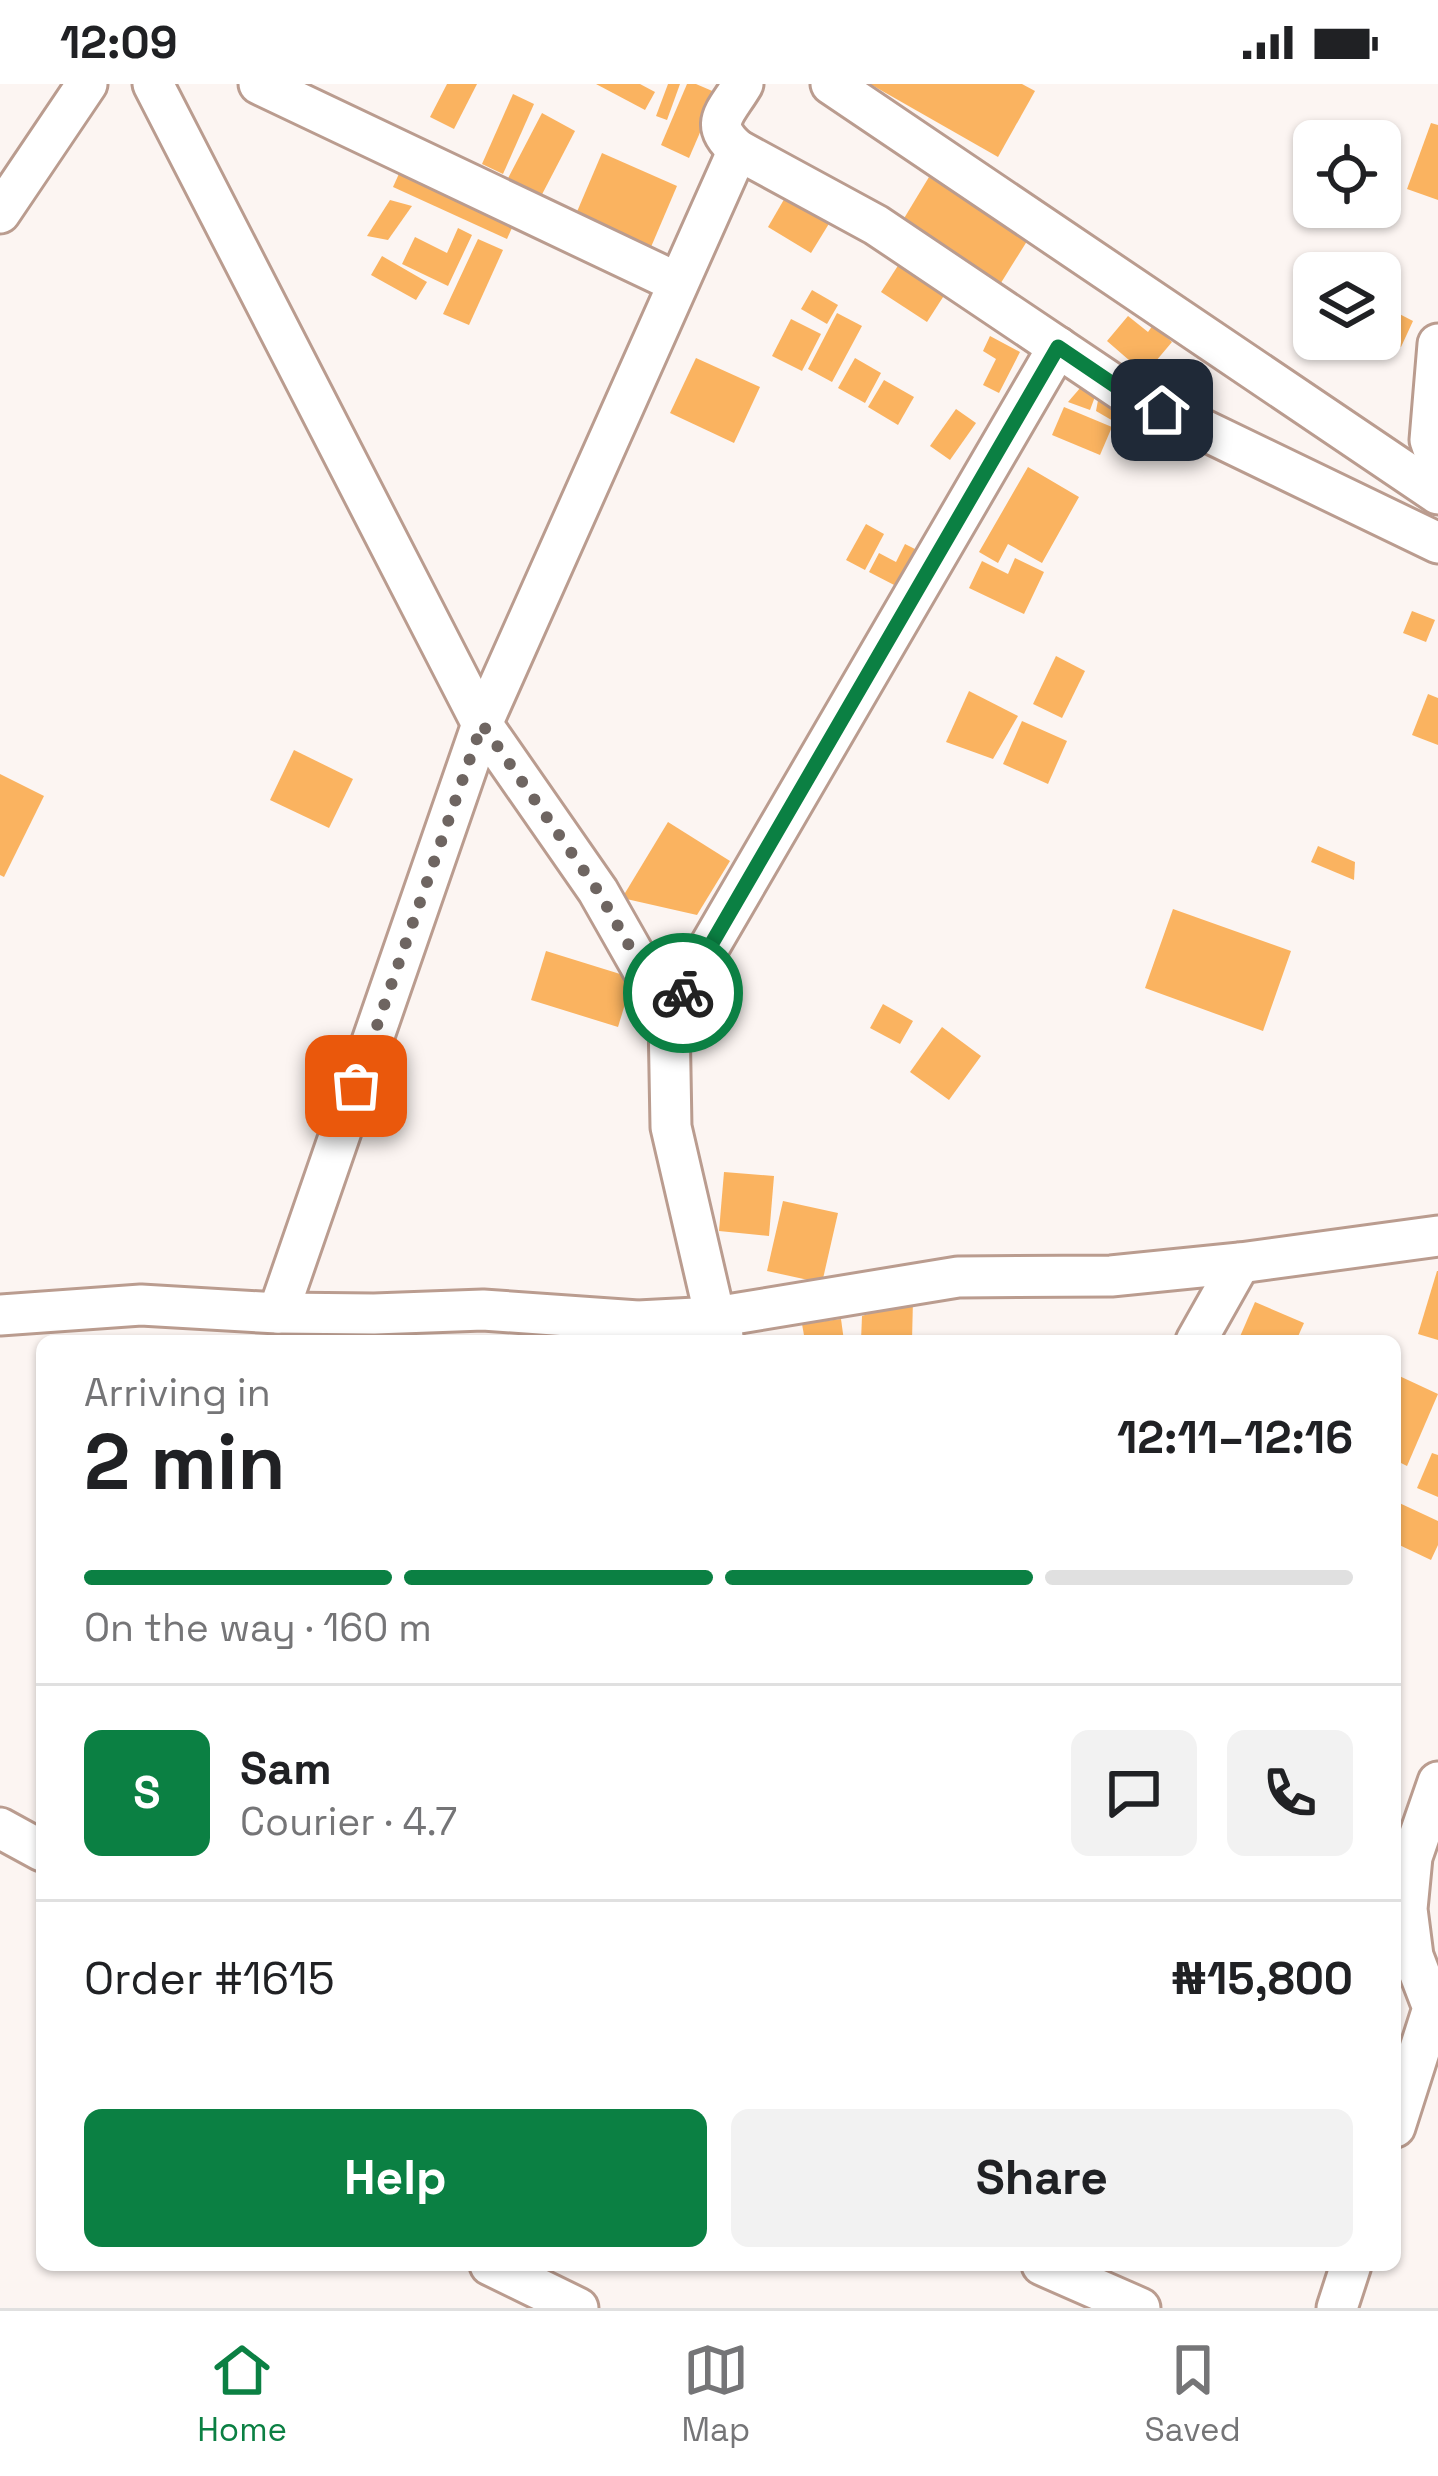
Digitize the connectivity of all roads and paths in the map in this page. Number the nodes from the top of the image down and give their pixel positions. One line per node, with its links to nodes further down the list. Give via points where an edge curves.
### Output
1 (87, 84): 7 (street)
2 (153, 84): 14 (street)
3 (259, 84): 8 (street)
4 (743, 84): 6 (street, via 720,124)
5 (831, 84): 12 (street)
6 (738, 150): 8 (street); 10 (street, via 876,225)
7 (0, 213)
8 (678, 283): 14 (street)
9 (1438, 344): 11 (street, via 1430,440)
10 (1058, 347): 13 (street, via 1123,391); 15 (street)
11 (1438, 463)
12 (1438, 494)
13 (1438, 543)
14 (482, 724): 15 (street, via 598,891); 18 (street)
15 (669, 1016): 20 (street, via 671,1127)
16 (1438, 1236): 17 (street)
17 (1240, 1263): 20 (street, via 1111,1276 958,1277 860,1291); 21 (street)
18 (278, 1313): 19 (street, via 141,1305); 20 (street, via 484,1310)
19 (28, 1322)
20 (720, 1329)
21 (1199, 1335)
22 (1438, 1782): 24 (street, via 1412,1857 1407,1909 1414,1956)
23 (1401, 1983): 24 (street)
24 (1436, 2009): 25 (street)
25 (1401, 2110)
26 (1048, 2271): 31 (street)
27 (1055, 2271): 32 (street)
28 (1349, 2271): 33 (street)
29 (509, 2279): 30 (street)
30 (578, 2308)
31 (1076, 2308)
32 (1140, 2308)
33 (1337, 2308)

